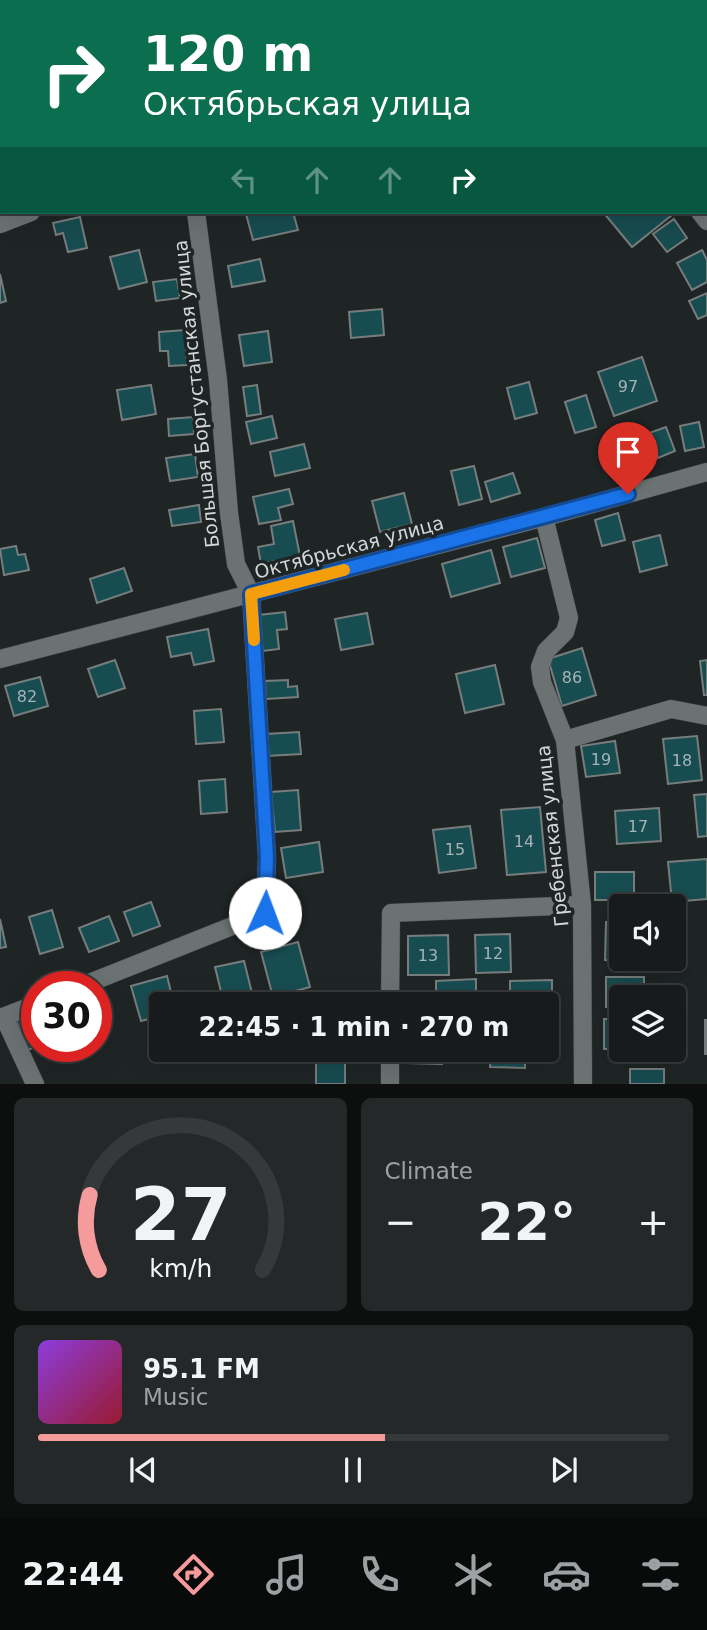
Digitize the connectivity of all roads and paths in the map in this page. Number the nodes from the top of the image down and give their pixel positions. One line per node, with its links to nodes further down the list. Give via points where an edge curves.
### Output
1 (26, 214): 3 (street)
2 (196, 214): 6 (street, Большая Боргустанская улица, via 236,564)
3 (0, 224)
4 (707, 472): 5 (street, Октябрьская улица)
5 (544, 517): 6 (street, Октябрьская улица); 9 (street, Гребенская улица, via 569,618 565,632 547,651 540,667)
6 (251, 594): 7 (street, Октябрьская улица); 11 (street, Большая Боргустанская улица, via 267,857 265,913)
7 (0, 659)
8 (707, 716): 9 (street, via 671,709)
9 (565, 740): 10 (street, Гребенская улица)
10 (582, 905): 12 (street, via 391,913); 18 (street, Гребенская улица)
11 (112, 974)
12 (390, 992)
13 (21, 1010): 14 (street)
14 (2, 1018): 16 (street)
15 (390, 1062): 17 (street)
16 (35, 1084)
17 (390, 1084)
18 (583, 1084)

